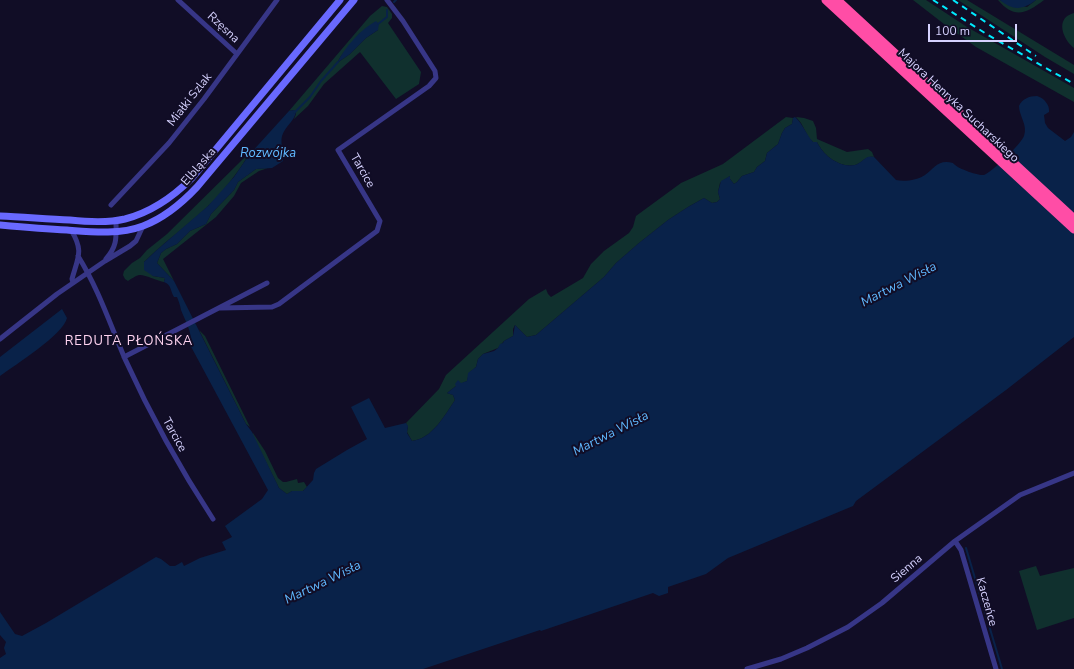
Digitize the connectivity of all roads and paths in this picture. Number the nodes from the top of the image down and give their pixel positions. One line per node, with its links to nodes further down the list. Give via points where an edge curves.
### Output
1 (178, 0): 8 (street, Rzęsna)
2 (277, 0): 8 (street, Miałki Szlak)
3 (340, 0): 13 (main road, Elbląska, via 181,189 151,209)
4 (354, 0): 15 (main road, Elbląska, via 188,196 168,213)
5 (387, 0): 24 (street, Tarcice, via 435,71 436,78 429,86 338,150 380,221 377,231 279,304 272,307)
6 (826, 0): 9 (highway, Majora Henryka Sucharskiego)
7 (837, 0): 9 (highway, Majora Henryka Sucharskiego)
8 (237, 54): 10 (street, Miałki Szlak, via 169,143)
9 (904, 67): 12 (highway, Majora Henryka Sucharskiego); 16 (highway, Majora Henryka Sucharskiego)
10 (111, 205)
11 (0, 216): 13 (main road, Elbląska, via 87,222)
12 (1074, 219)
13 (116, 220): 18 (street)
14 (0, 225): 17 (main road, Elbląska)
15 (143, 226): 18 (main road, Elbląska); 20 (street, via 130,246)
16 (1074, 229)
17 (71, 230): 18 (main road, Elbląska); 19 (street, via 77,240)
18 (116, 232): 20 (street, via 113,251)
19 (78, 256): 21 (street, Tarcice); 22 (street)
20 (104, 261): 21 (street)
21 (89, 272): 22 (street); 26 (street, Tarcice)
22 (73, 283): 25 (street)
23 (267, 283): 24 (street, Tarcice)
24 (220, 308): 26 (street, Tarcice)
25 (0, 339)
26 (124, 357): 28 (street, Tarcice, via 169,448)
27 (1074, 473): 29 (street, Sienna, via 1020,495)
28 (213, 519)
29 (955, 541): 30 (street, Sienna, via 882,603 848,626 801,651); 31 (street, Kaczeńce, via 960,550)
30 (747, 669)
31 (996, 669)

